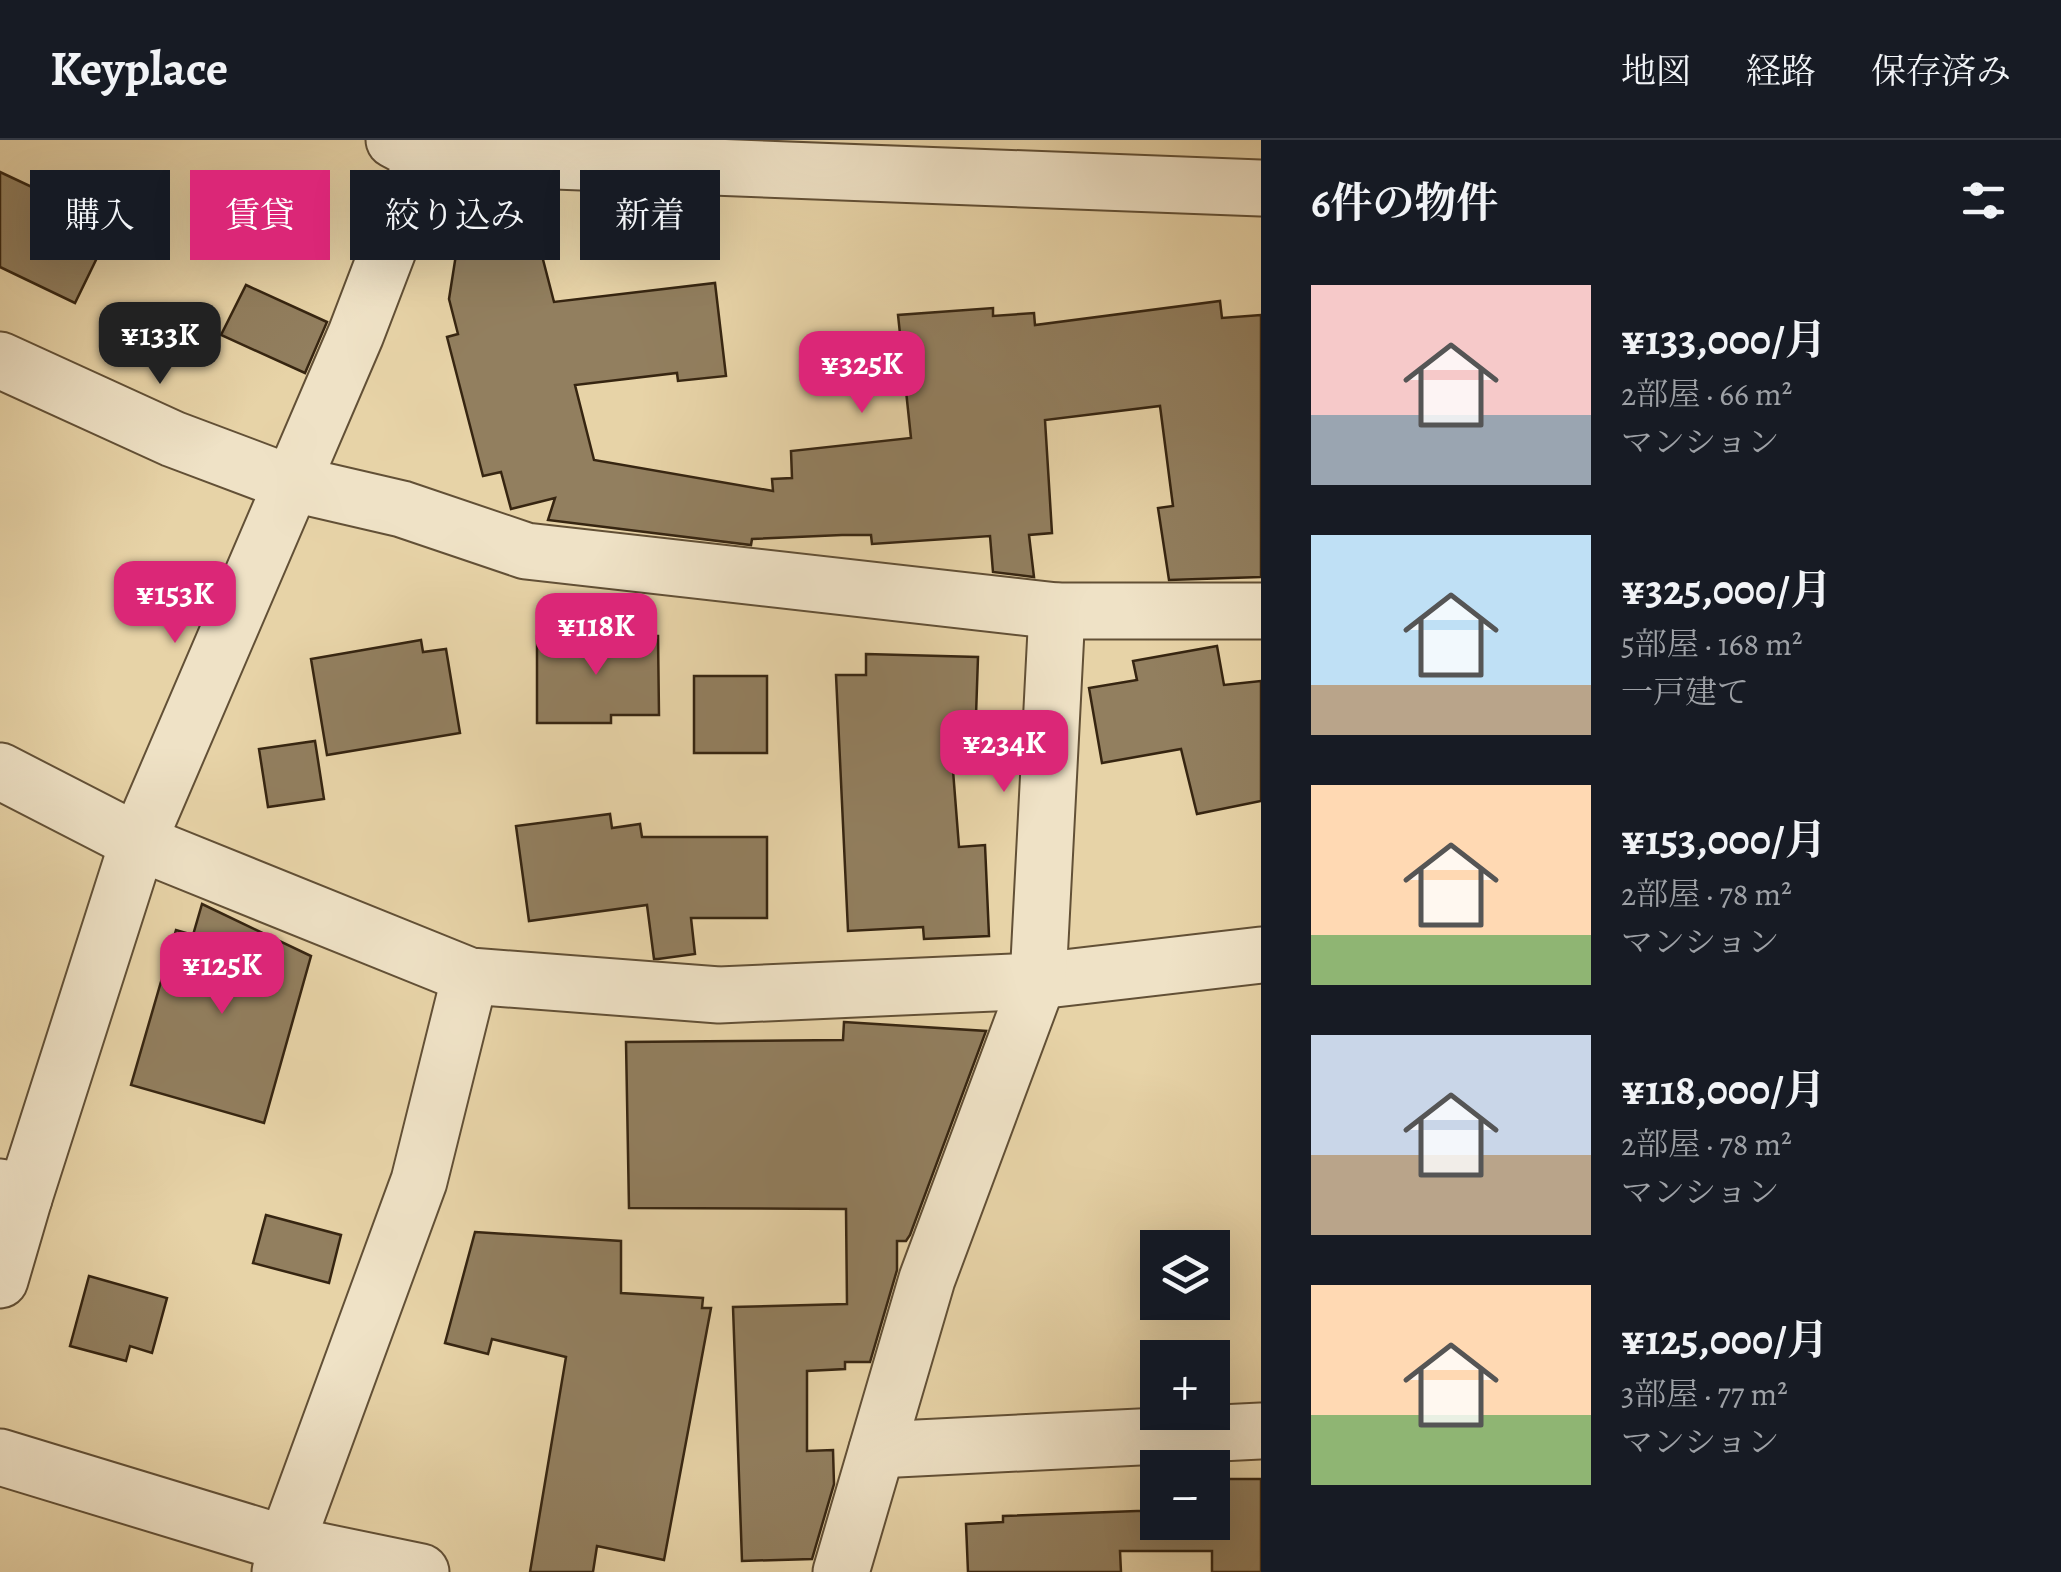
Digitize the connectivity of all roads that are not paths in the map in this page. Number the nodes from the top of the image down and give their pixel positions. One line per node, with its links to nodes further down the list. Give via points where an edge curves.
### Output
1 (416, 145): 2 (street); 4 (street, via 356,334)
2 (1261, 188)
3 (0, 360): 4 (street, via 173,439)
4 (290, 483): 5 (street, via 402,509 526,550); 8 (street)
5 (1057, 611): 6 (street); 11 (street)
6 (1261, 611)
7 (0, 771): 8 (street)
8 (138, 842): 10 (street); 12 (street)
9 (1261, 955): 11 (street)
10 (470, 976): 11 (street, via 719,994); 17 (street, via 419,1181)
11 (1038, 980): 15 (street, via 927,1279)
12 (12, 1192): 13 (street)
13 (0, 1280)
14 (1261, 1431): 15 (street)
15 (877, 1450): 19 (street)
16 (0, 1457): 17 (street)
17 (283, 1558): 18 (street)
18 (421, 1572)
19 (841, 1572)

